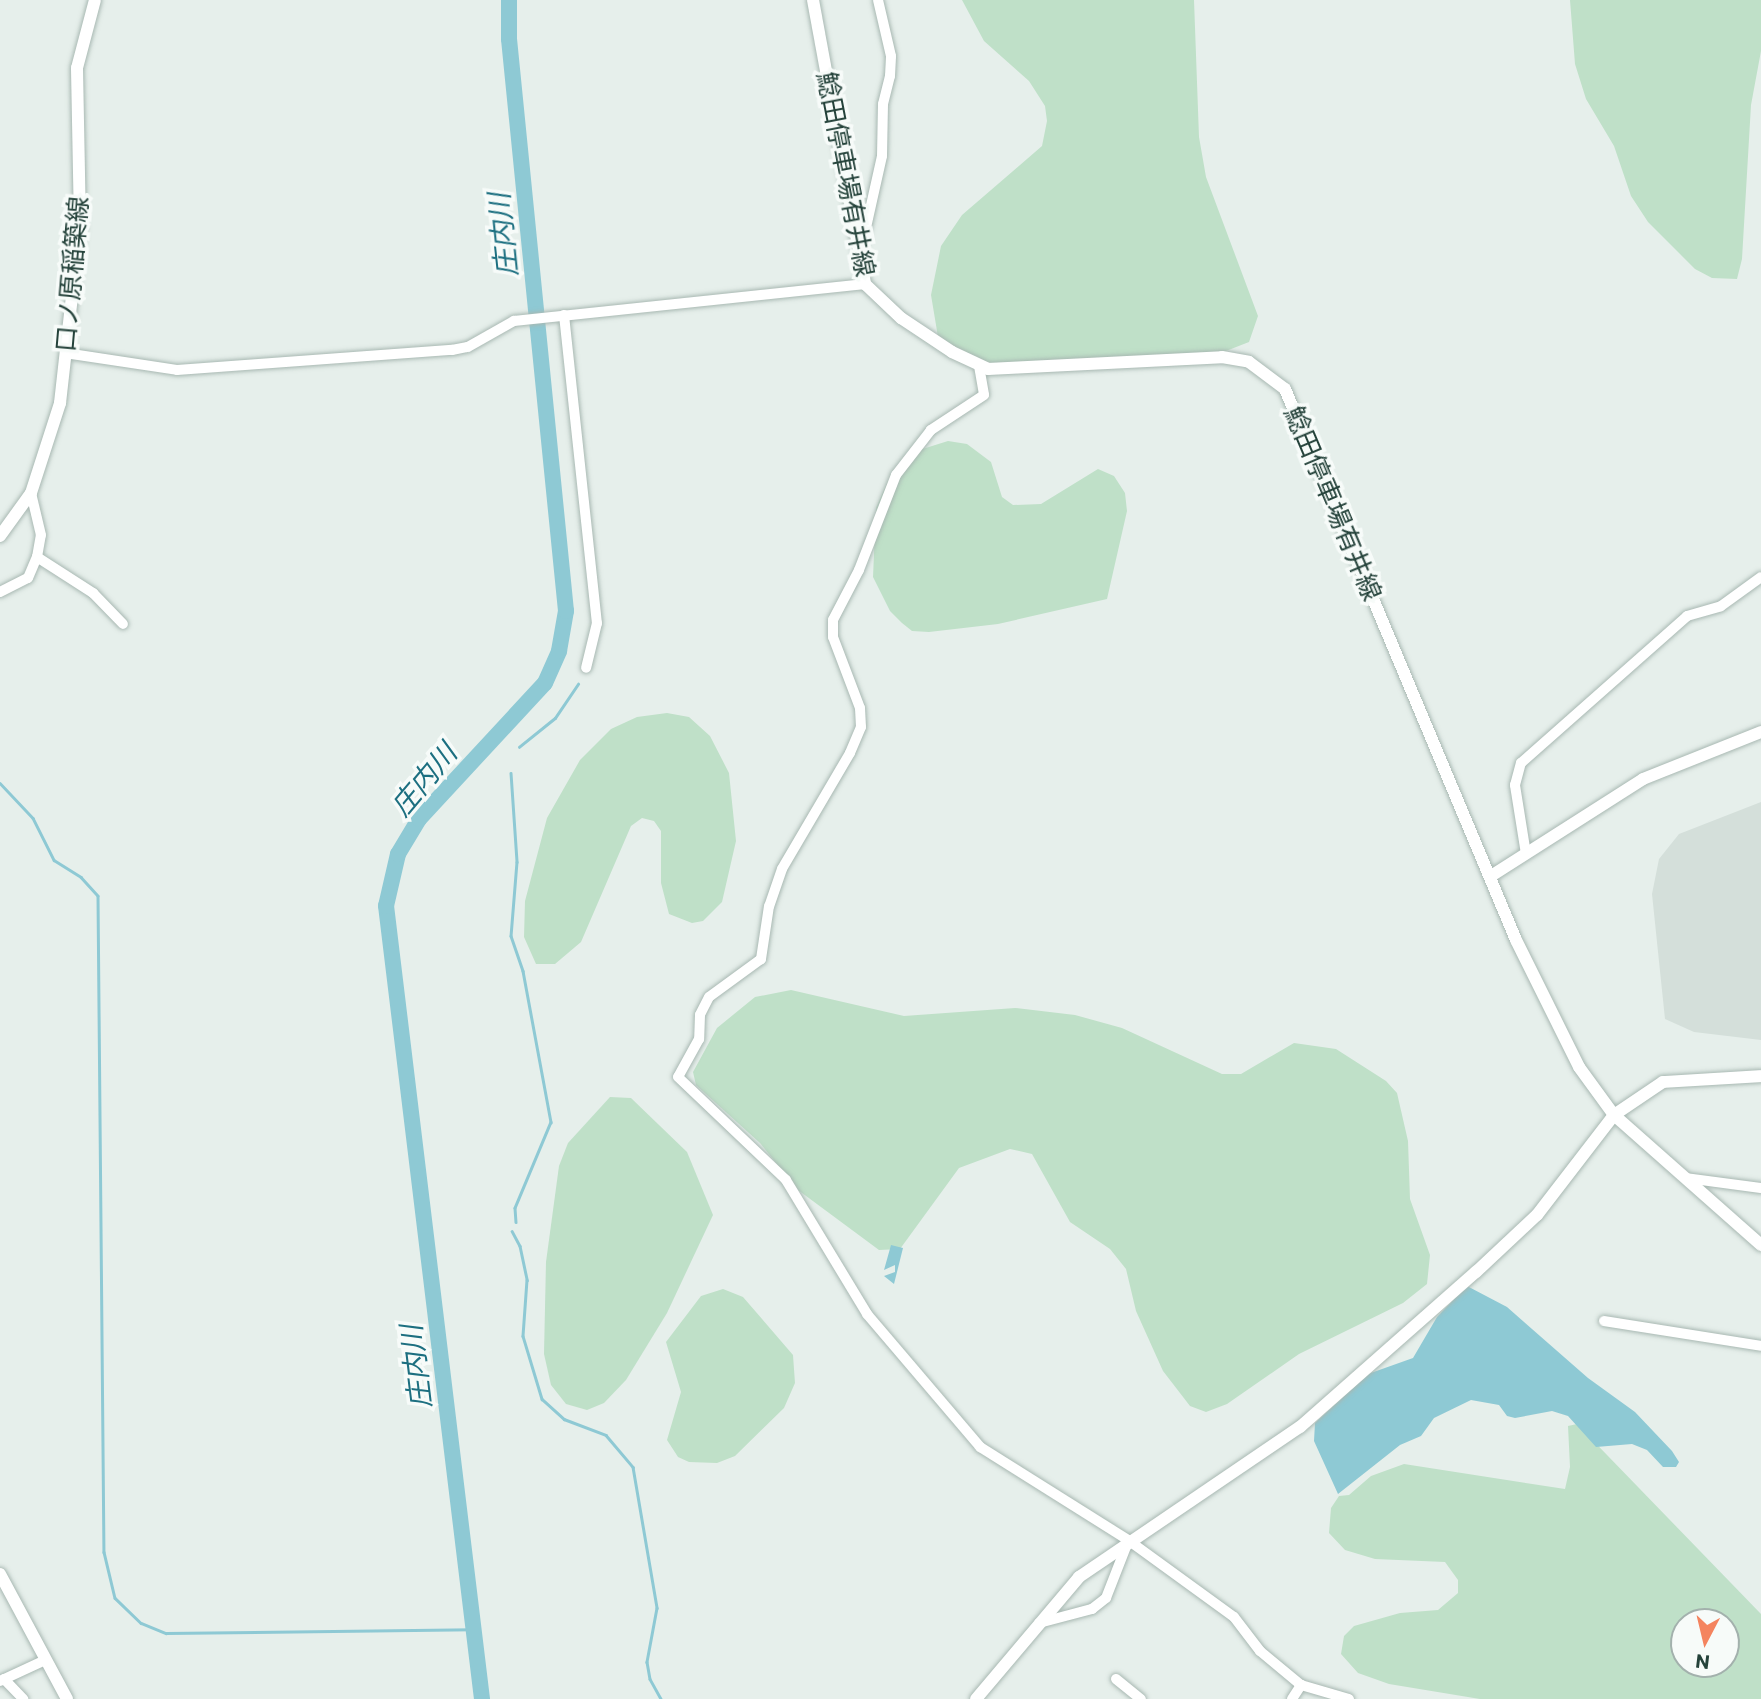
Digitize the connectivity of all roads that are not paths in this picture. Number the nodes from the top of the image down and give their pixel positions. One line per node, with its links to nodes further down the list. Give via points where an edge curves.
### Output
1 (95, 0): 7 (main road, 口ノ原稲築線, via 77,68 80,225)
2 (813, 0): 4 (main road, 鯰田停車場有井線)
3 (878, 0): 4 (street, via 891,56 890,76 883,104 882,156)
4 (859, 260): 5 (main road, 鯰田停車場有井線)
5 (865, 284): 6 (street); 8 (main road, 鯰田停車場有井線, via 901,317)
6 (563, 315): 7 (street, via 514,321 468,347 328,360 177,370); 15 (street, via 597,623)
7 (65, 353): 9 (main road, 口ノ原稲築線, via 52,436)
8 (979, 366): 18 (main road, 鯰田停車場有井線, via 1003,371 1222,357 1249,362 1270,373 1285,389 1305,432); 26 (street, via 984,395 930,430 896,475 859,570 833,620 833,637 860,708 859,733 782,869 769,906 761,959 709,998 700,1015 699,1039 678,1077 786,1180 867,1314 980,1447)
9 (32, 493): 10 (main road, 口ノ原稲築線); 11 (street, via 41,535)
10 (0, 536)
11 (37, 557): 13 (street, via 28,578); 14 (street, via 93,593)
12 (1761, 577): 17 (street, via 1721,606 1687,616 1521,763 1515,785)
13 (0, 592)
14 (123, 624)
15 (586, 668)
16 (1761, 732): 17 (main road, via 1643,779)
17 (1526, 854): 18 (main road)
18 (1491, 876): 20 (main road, 鯰田停車場有井線, via 1579,1067)
19 (1761, 1076): 20 (main road, via 1663,1082)
20 (1614, 1115): 21 (main road, 鯰田停車場有井線); 26 (main road, via 1537,1215 1300,1427)
21 (1685, 1178): 22 (street); 23 (main road, 鯰田停車場有井線)
22 (1761, 1188)
23 (1761, 1245)
24 (1604, 1321): 25 (street)
25 (1761, 1346)
26 (1128, 1540): 28 (main road, via 1079,1577); 28 (street, via 1106,1598 1092,1609); 32 (street, via 1234,1617 1260,1651)
27 (0, 1574): 29 (main road)
28 (1039, 1623): 35 (main road)
29 (43, 1661): 31 (street); 34 (main road)
30 (1116, 1679): 36 (street)
31 (2, 1680): 33 (street)
32 (1301, 1685): 37 (street); 38 (street)
33 (20, 1698)
34 (67, 1699)
35 (976, 1699)
36 (1141, 1699)
37 (1292, 1699)
38 (1349, 1699)

